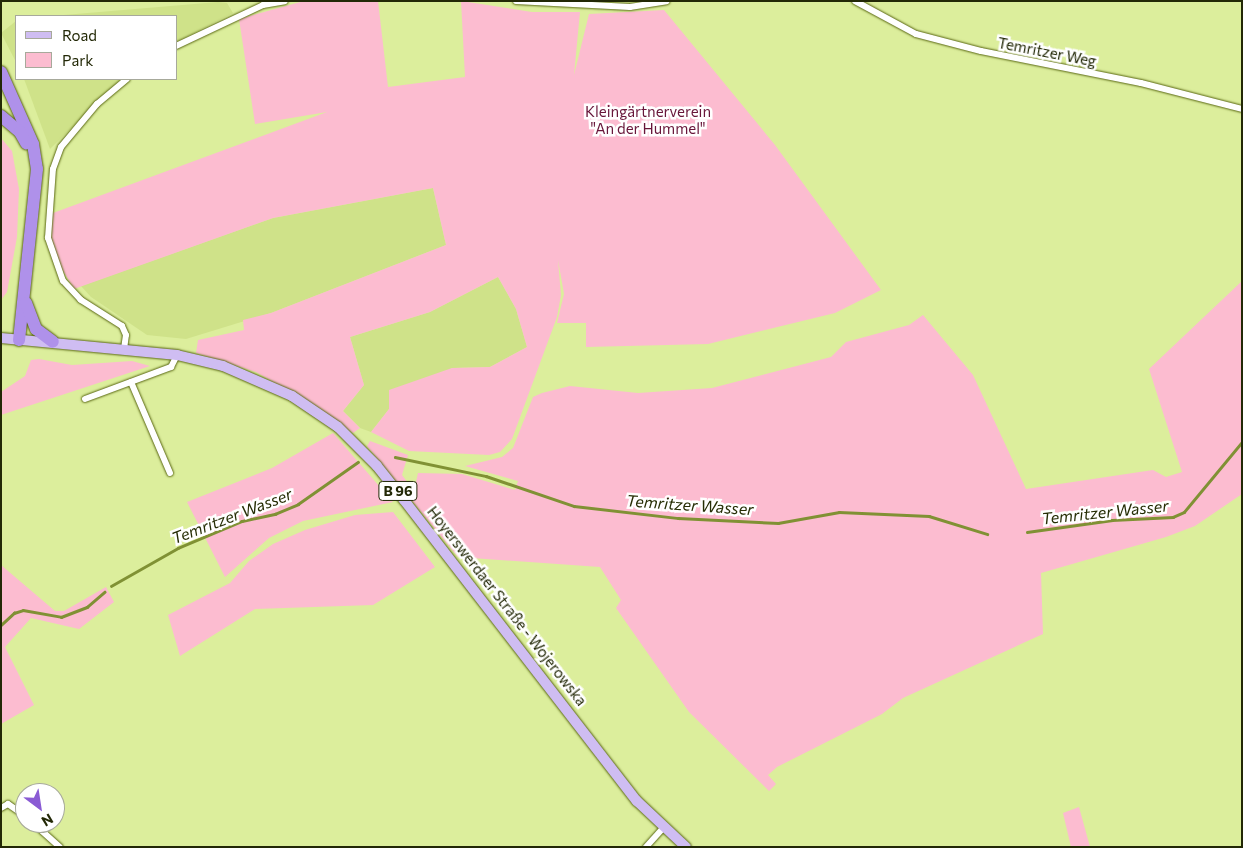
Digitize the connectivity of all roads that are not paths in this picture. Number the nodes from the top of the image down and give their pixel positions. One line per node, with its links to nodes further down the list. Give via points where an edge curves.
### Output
1 (285, 1): 5 (street, via 263,5)
2 (516, 1): 3 (street, via 574,6)
3 (666, 1)
4 (855, 1): 8 (street, Temritzer Weg, via 916,34 981,51 1141,83)
5 (178, 45)
6 (1, 72): 10 (highway, via 33,144 38,169)
7 (125, 80): 15 (street, via 97,104 61,147 53,169 48,238 58,271 70,291 122,326 126,336)
8 (1242, 109)
9 (1, 116): 10 (highway, via 20,132 27,145)
10 (34, 194): 11 (highway)
11 (24, 296): 13 (highway); 14 (highway, via 32,323)
12 (1, 338): 13 (main road, Hoyerswerdaer Straße - Wojerowska / B 96)
13 (19, 340): 14 (main road, Hoyerswerdaer Straße - Wojerowska / B 96)
14 (53, 342): 15 (main road, Hoyerswerdaer Straße - Wojerowska / B 96)
15 (124, 349): 16 (main road, Hoyerswerdaer Straße - Wojerowska / B 96)
16 (177, 355): 17 (street, via 171,367); 22 (main road, Hoyerswerdaer Straße - Wojerowska / B 96, via 258,379 315,410 351,439 377,466 637,801)
17 (131, 382): 18 (street); 19 (street)
18 (85, 399)
19 (170, 472)
20 (1, 808): 21 (street, via 8,804)
21 (15, 809)
22 (664, 827): 25 (street); 26 (main road, Hoyerswerdaer Straße - Wojerowska / B 96)
23 (44, 833): 24 (street)
24 (60, 847)
25 (646, 847)
26 (686, 847)

